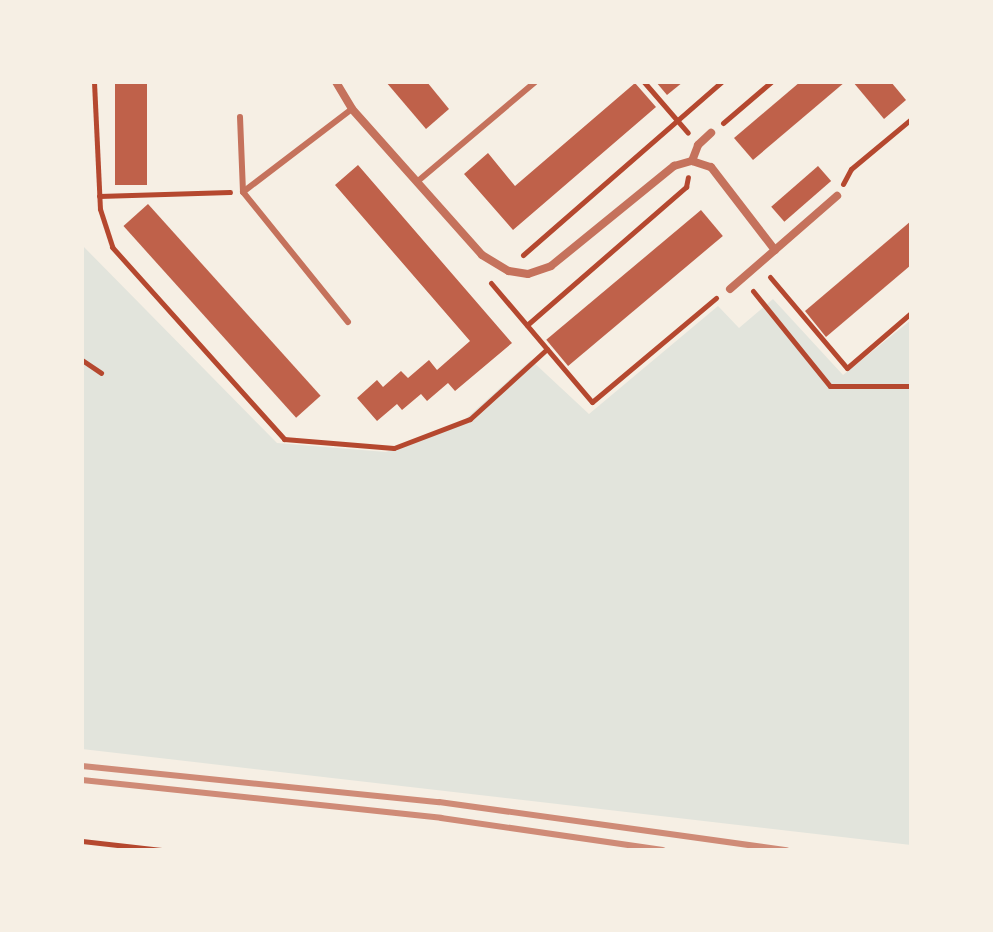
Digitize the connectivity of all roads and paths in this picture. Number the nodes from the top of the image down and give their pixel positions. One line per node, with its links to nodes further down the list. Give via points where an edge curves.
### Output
1 (94, 82): 15 (path)
2 (336, 82): 7 (street)
3 (535, 82): 13 (lane)
4 (644, 82): 10 (path)
5 (721, 82): 10 (path)
6 (771, 82): 11 (path)
7 (352, 109): 13 (street); 14 (lane)
8 (240, 117): 14 (lane)
9 (911, 119): 16 (path, via 851,169)
10 (677, 120): 20 (path)
11 (711, 133): 12 (street, via 698,145)
12 (692, 161): 17 (street, via 711,167); 20 (street, via 674,166 551,266 528,274); 25 (path, via 686,187)
13 (418, 181): 18 (street)
14 (243, 192): 15 (path); 24 (lane)
15 (99, 196): 26 (path, via 112,247 284,439 394,448 470,419)
16 (837, 196): 17 (street)
17 (775, 250): 19 (street)
18 (482, 255): 20 (street); 25 (path, via 483,274)
19 (759, 264): 21 (street); 23 (path, via 847,368)
20 (509, 271)
21 (743, 278): 22 (street); 29 (path, via 830,386)
22 (730, 289): 26 (path, via 592,402)
23 (911, 313)
24 (348, 322)
25 (527, 325): 26 (path)
26 (547, 349)
27 (82, 360): 28 (path)
28 (101, 373)
29 (911, 386)
30 (82, 841): 31 (path)
31 (161, 850)

